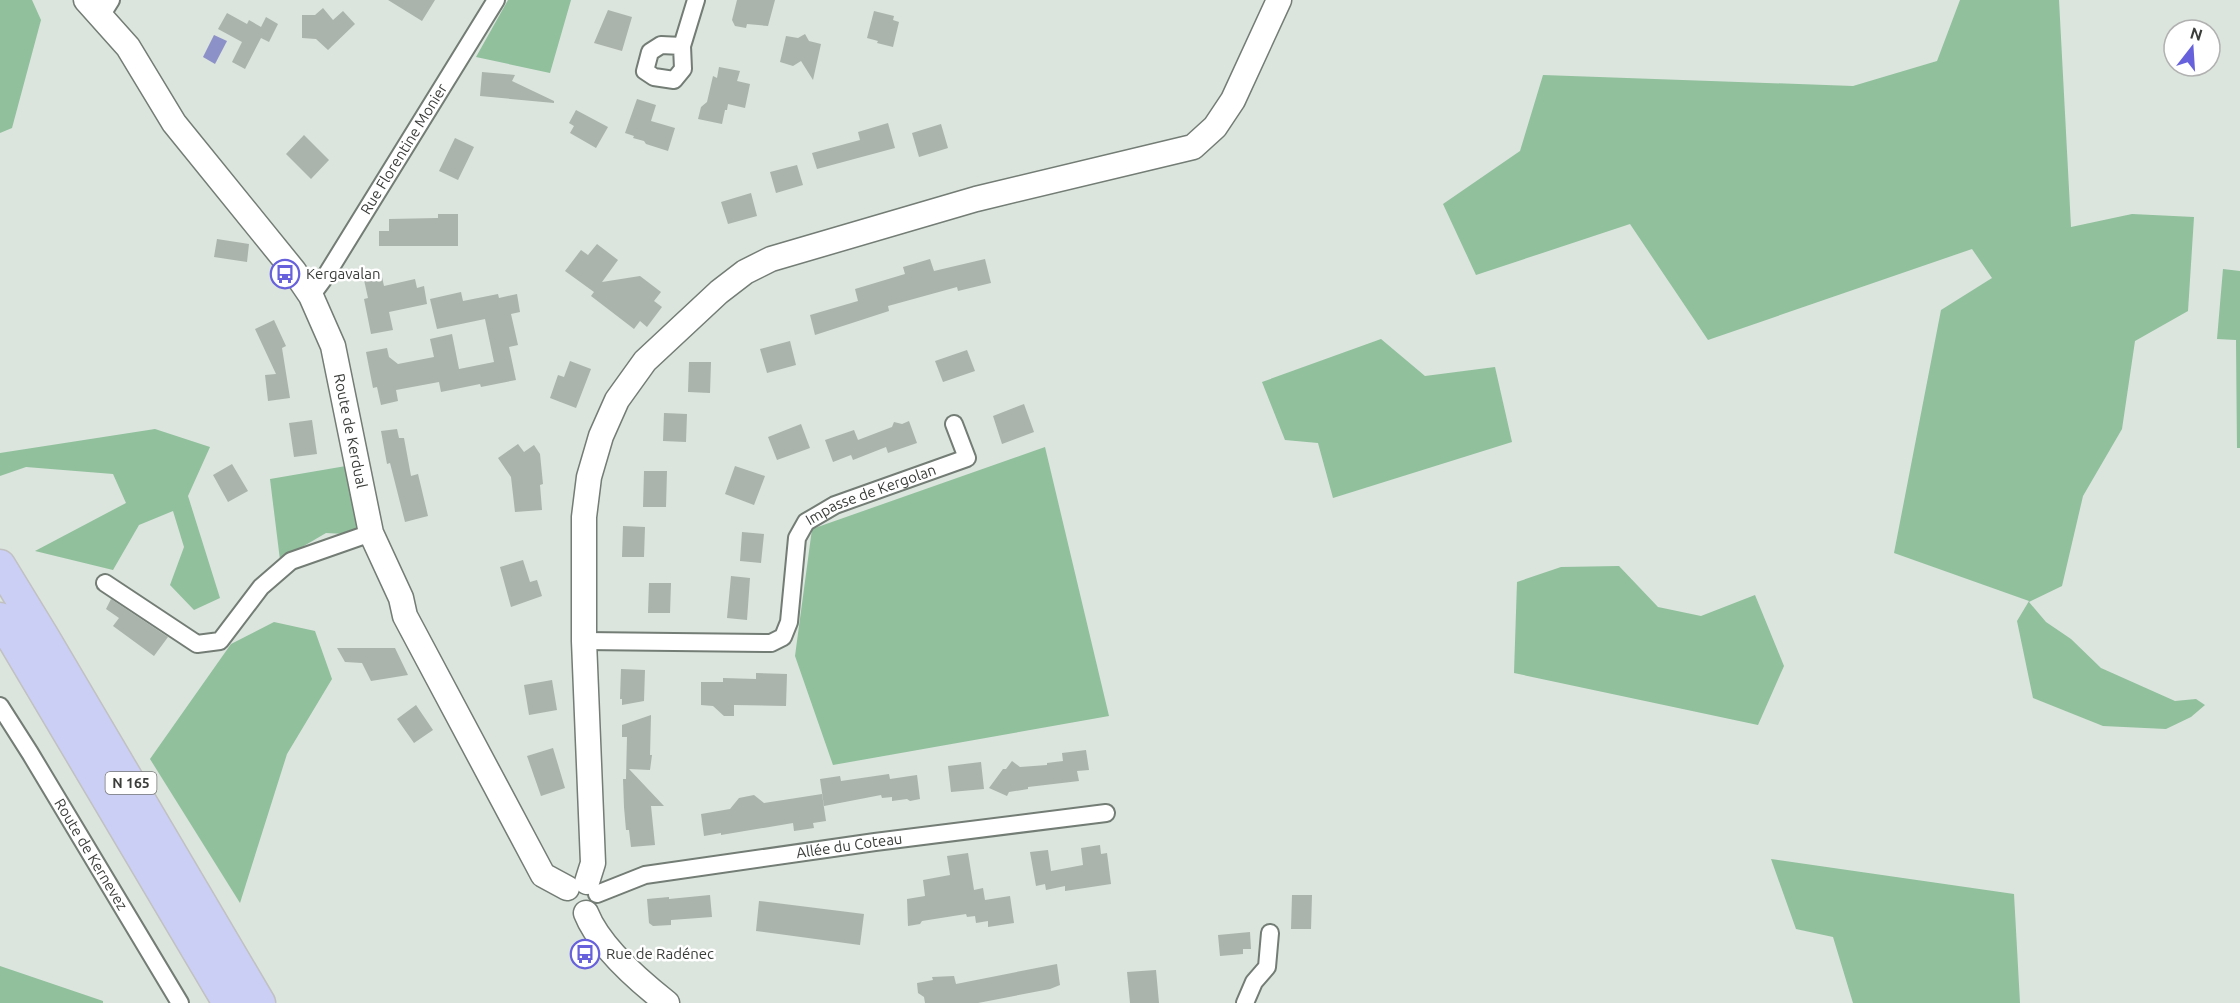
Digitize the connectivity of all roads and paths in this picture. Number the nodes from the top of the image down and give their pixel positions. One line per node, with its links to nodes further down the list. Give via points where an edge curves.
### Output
1 (496, 0): 6 (street, Rue Florentine Monier)
2 (696, 0): 5 (street)
3 (1279, 0): 12 (street, via 1233,100 1215,127 1193,147 976,199 771,259 719,292 645,361 617,400 601,436 589,477 584,517)
4 (99, 5): 6 (street, Route de Kerdual, via 174,123)
5 (682, 46)
6 (311, 296): 8 (street, Route de Kerdual, via 333,346)
7 (954, 424): 12 (street, Impasse de Kergolan, via 967,458 835,505 807,522 797,537 789,622 783,637 771,643)
8 (371, 533): 10 (street, via 291,561 261,587 220,641 197,644); 15 (street, Route de Kerdual, via 401,598 405,616 543,875)
9 (0, 566): 19 (highway, N 165)
10 (105, 584)
11 (0, 618): 18 (highway, N 165)
12 (584, 641): 15 (street, via 593,863)
13 (0, 706): 17 (street, Route de Kernevez)
14 (1106, 813): 15 (street, Allée du Coteau, via 645,875)
15 (584, 894): 20 (street, Route de Kerdual, via 591,926 638,980)
16 (1270, 933): 21 (street, via 1267,968 1254,982)
17 (180, 1003)
18 (228, 1003)
19 (260, 1003)
20 (667, 1003)
21 (1245, 1003)

